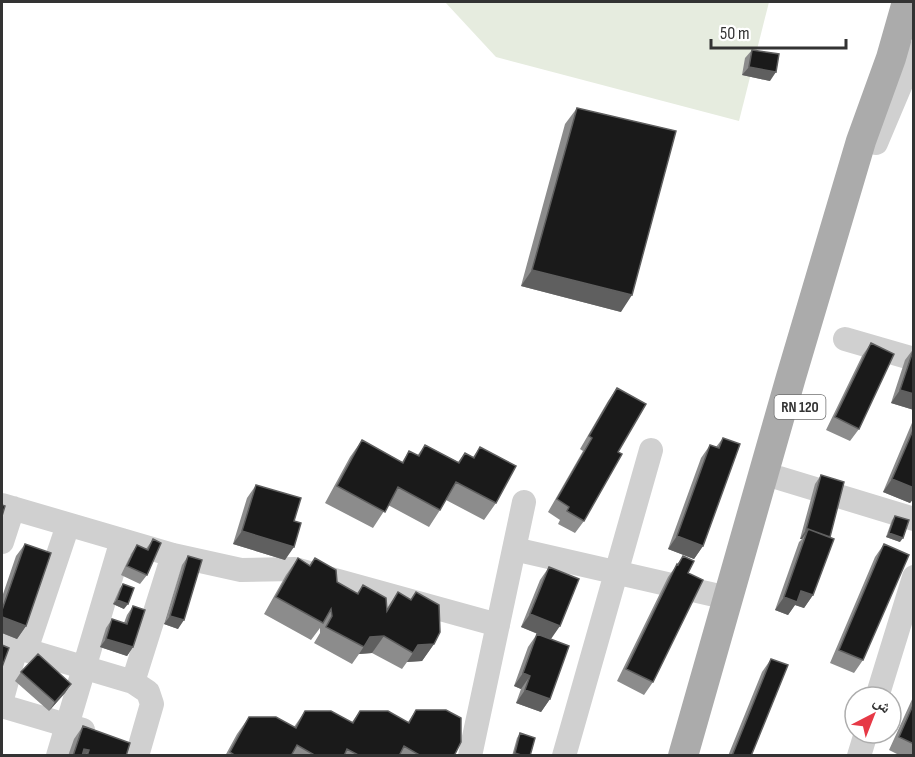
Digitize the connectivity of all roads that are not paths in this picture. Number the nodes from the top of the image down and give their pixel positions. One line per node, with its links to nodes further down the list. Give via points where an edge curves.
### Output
1 (907, 2): 2 (main road, RN 120)
2 (902, 55): 6 (main road, RN 120); 17 (main road, via 861,141)
3 (845, 339): 4 (street)
4 (914, 359)
5 (651, 450): 15 (street)
6 (779, 478): 9 (street); 31 (main road, RN 120)
7 (524, 502): 13 (street)
8 (7, 507): 10 (street); 12 (street)
9 (914, 519)
10 (68, 525): 11 (street); 19 (street)
11 (122, 540): 14 (street); 20 (street)
12 (2, 542)
13 (514, 549): 15 (street); 18 (street)
14 (173, 555): 18 (street, via 241,570 295,569); 21 (street)
15 (616, 571): 17 (street); 29 (street)
16 (914, 577): 22 (street)
17 (728, 598): 30 (main road)
18 (498, 625): 28 (street)
19 (14, 647): 20 (street); 23 (street)
20 (85, 667): 21 (street); 25 (street)
21 (133, 682): 26 (street, via 148,692 152,704)
22 (881, 685)
23 (2, 699)
24 (2, 706): 25 (street)
25 (67, 725): 26 (street); 27 (street)
26 (126, 745)
27 (58, 756)
28 (470, 756)
29 (564, 756)
30 (683, 756)
31 (700, 756)

